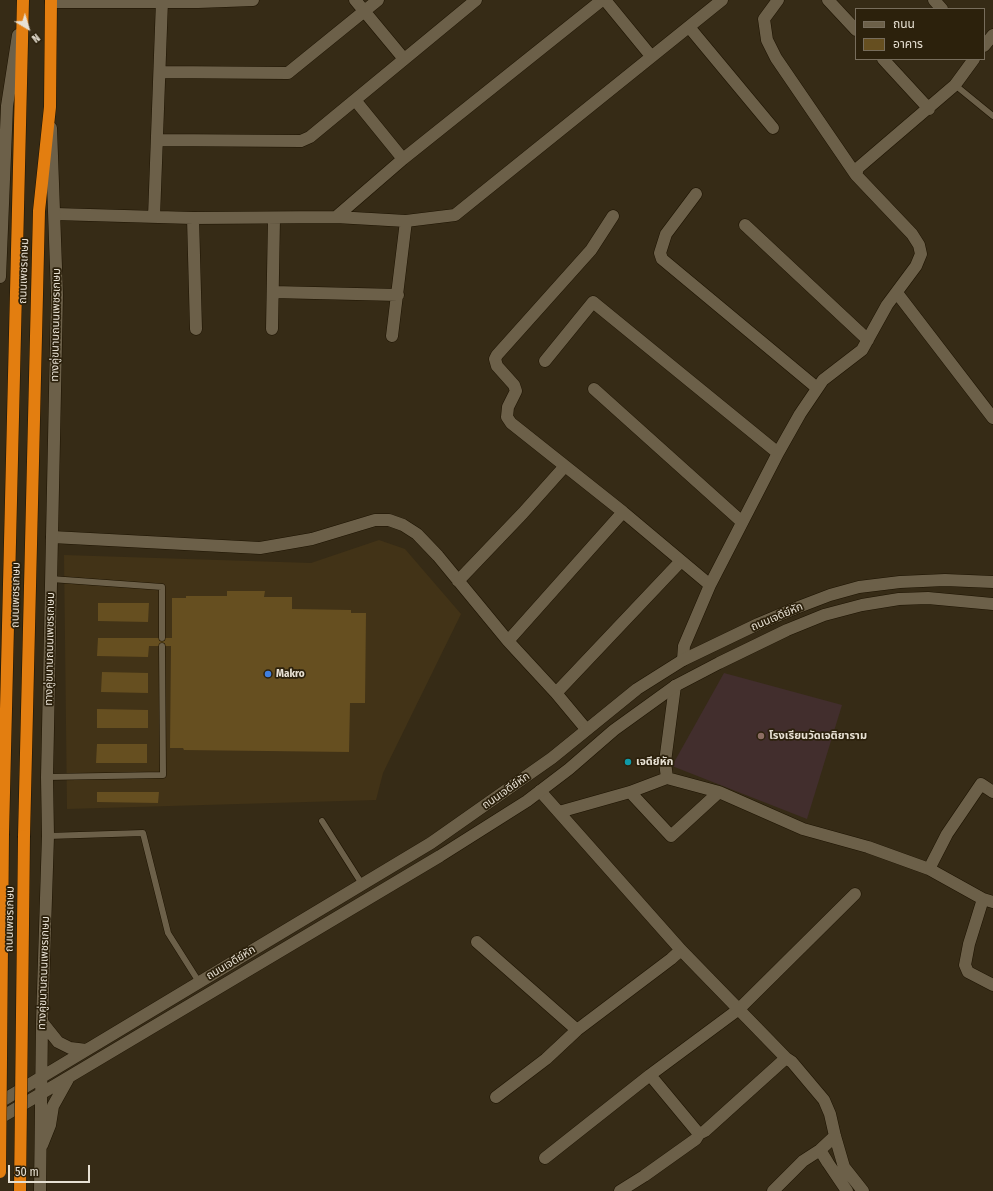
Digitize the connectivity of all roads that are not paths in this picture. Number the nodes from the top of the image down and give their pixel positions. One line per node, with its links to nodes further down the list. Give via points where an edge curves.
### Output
1 (253, 0): 13 (street)
2 (355, 0): 16 (street)
3 (378, 0): 16 (street)
4 (476, 0): 22 (street)
5 (602, 0): 35 (street)
6 (605, 0): 21 (street)
7 (722, 0): 17 (street)
8 (778, 0): 36 (street, via 764,19 767,40 776,58)
9 (828, 0): 18 (street)
10 (934, 0): 15 (street)
11 (51, 1): 12 (street); 29 (highway, ถนนเพชรเกษม)
12 (162, 1): 13 (street); 25 (street)
13 (198, 1)
14 (23, 5): 28 (street); 110 (highway, ถนนเพชรเกษม, bridge, via 3,834)
15 (941, 8)
16 (365, 11): 22 (street); 25 (street, via 288,73)
17 (689, 27): 21 (street); 32 (street)
18 (855, 29)
19 (993, 35): 20 (street)
20 (985, 45)
21 (651, 56): 44 (street, via 454,215)
22 (404, 60): 27 (street)
23 (884, 60): 30 (street)
24 (973, 60): 26 (street)
25 (160, 72): 33 (street)
26 (955, 85): 30 (street); 31 (lane)
27 (355, 100): 33 (street, via 310,137 301,141); 35 (street)
28 (3, 106): 34 (street)
29 (50, 107): 38 (street, ทางคู่ขนานถนนเพชรเกษม); 111 (highway, ถนนเพชรเกษม, bridge, via 39,211 24,836)
30 (929, 109): 36 (street, via 863,163)
31 (993, 116)
32 (773, 128)
33 (158, 140): 40 (street)
34 (3, 149): 46 (street)
35 (403, 159): 41 (street)
36 (856, 175): 48 (street, via 919,245 921,254 916,266)
37 (696, 194): 55 (street, via 666,234 660,253 662,259)
38 (55, 214): 40 (street); 62 (street, ทางคู่ขนานถนนเพชรเกษม, via 57,295)
39 (613, 216): 59 (street, via 591,250 495,359 497,366 514,385 516,391 508,407 507,417 511,423)
40 (154, 217): 42 (street)
41 (336, 217): 43 (street); 44 (street)
42 (193, 218): 43 (street); 50 (street)
43 (274, 218): 47 (street)
44 (406, 222): 49 (street)
45 (745, 225): 53 (street)
46 (0, 277)
47 (273, 292): 49 (street); 51 (street)
48 (897, 293): 53 (street); 57 (street)
49 (398, 295): 52 (street)
50 (196, 329)
51 (272, 329)
52 (392, 336)
53 (868, 340): 55 (street, via 856,355 823,380)
54 (545, 361): 58 (street, via 593,302)
55 (818, 388): 58 (street)
56 (594, 389): 61 (street)
57 (993, 418)
58 (778, 453): 61 (street)
59 (565, 466): 60 (street); 65 (street)
60 (623, 512): 63 (street); 70 (street)
61 (742, 522): 67 (street)
62 (52, 537): 64 (street, ทางคู่ขนานถนนเพชรเกษม); 65 (street, via 260,548 312,539 375,520 389,520 417,534)
63 (681, 561): 67 (street); 74 (street)
64 (52, 579): 69 (lane, via 162,587); 76 (street, ทางคู่ขนานถนนเพชรเกษม)
65 (458, 580): 70 (street)
66 (993, 582): 72 (street, ถนนเจดีย์หัก, via 945,580 859,587 830,595 777,616)
67 (710, 585): 72 (street, via 684,646)
68 (993, 604): 73 (street, ถนนเจดีย์หัก, via 928,598 898,599 862,605 824,615 787,630)
69 (162, 638)
70 (508, 641): 74 (street)
71 (162, 646): 76 (lane, via 163,775)
72 (683, 660): 75 (street, ถนนเจดีย์หัก, via 636,689)
73 (675, 686): 77 (street, via 665,762); 78 (street, ถนนเจดีย์หัก, via 614,730 570,769)
74 (556, 693): 75 (street)
75 (586, 729): 86 (street, ถนนเจดีย์หัก, via 509,790 431,843)
76 (47, 777): 84 (street, ทางคู่ขนานถนนเพชรเกษม)
77 (667, 778): 79 (street); 80 (street)
78 (540, 791): 82 (street); 99 (street, ถนนเจดีย์หัก, via 440,856)
79 (630, 792): 80 (street, via 671,836); 82 (street)
80 (719, 792): 85 (street, via 803,829 868,847)
81 (993, 792): 85 (street, via 981,784 947,834)
82 (558, 812): 90 (street)
83 (322, 821): 86 (lane)
84 (48, 836): 91 (lane, via 143,833 168,933); 94 (street, ทางคู่ขนานถนนเพชรเกษม)
85 (929, 869): 88 (street)
86 (362, 884): 91 (street, ถนนเจดีย์หัก)
87 (855, 894): 93 (street)
88 (988, 901): 92 (street, via 969,944 965,965 968,972)
89 (477, 942): 95 (street)
90 (681, 950): 93 (street); 95 (street)
91 (199, 982): 96 (street, ถนนเจดีย์หัก)
92 (993, 985)
93 (739, 1009): 97 (street); 98 (street)
94 (42, 1022): 96 (street, via 58,1042 70,1048); 100 (street, ทางคู่ขนานถนนเพชรเกษม)
95 (577, 1030): 102 (street, via 546,1059)
96 (86, 1050): 100 (street, ถนนเจดีย์หัก)
97 (786, 1058): 105 (street); 106 (street, via 824,1100 830,1114)
98 (650, 1075): 105 (street); 109 (street)
99 (70, 1076): 101 (street, ถนนเจดีย์หัก); 107 (street, via 53,1106 50,1125)
100 (41, 1077): 101 (street, ทางคู่ขนานถนนเพชรเกษม); 103 (street, ถนนเจดีย์หัก)
101 (41, 1093): 104 (street, ถนนเจดีย์หัก); 107 (street, ทางคู่ขนานถนนเพชรเกษม)
102 (496, 1097)
103 (0, 1102)
104 (0, 1118)
105 (699, 1134): 113 (street, via 696,1139)
106 (834, 1136): 108 (street); 116 (street, via 844,1167)
107 (40, 1150): 112 (street, ทางคู่ขนานถนนเพชรเกษม)
108 (820, 1150): 114 (street, via 803,1160); 115 (street)
109 (545, 1158)
110 (0, 1172)
111 (20, 1191)
112 (40, 1191)
113 (620, 1191)
114 (773, 1191)
115 (847, 1191)
116 (863, 1191)

